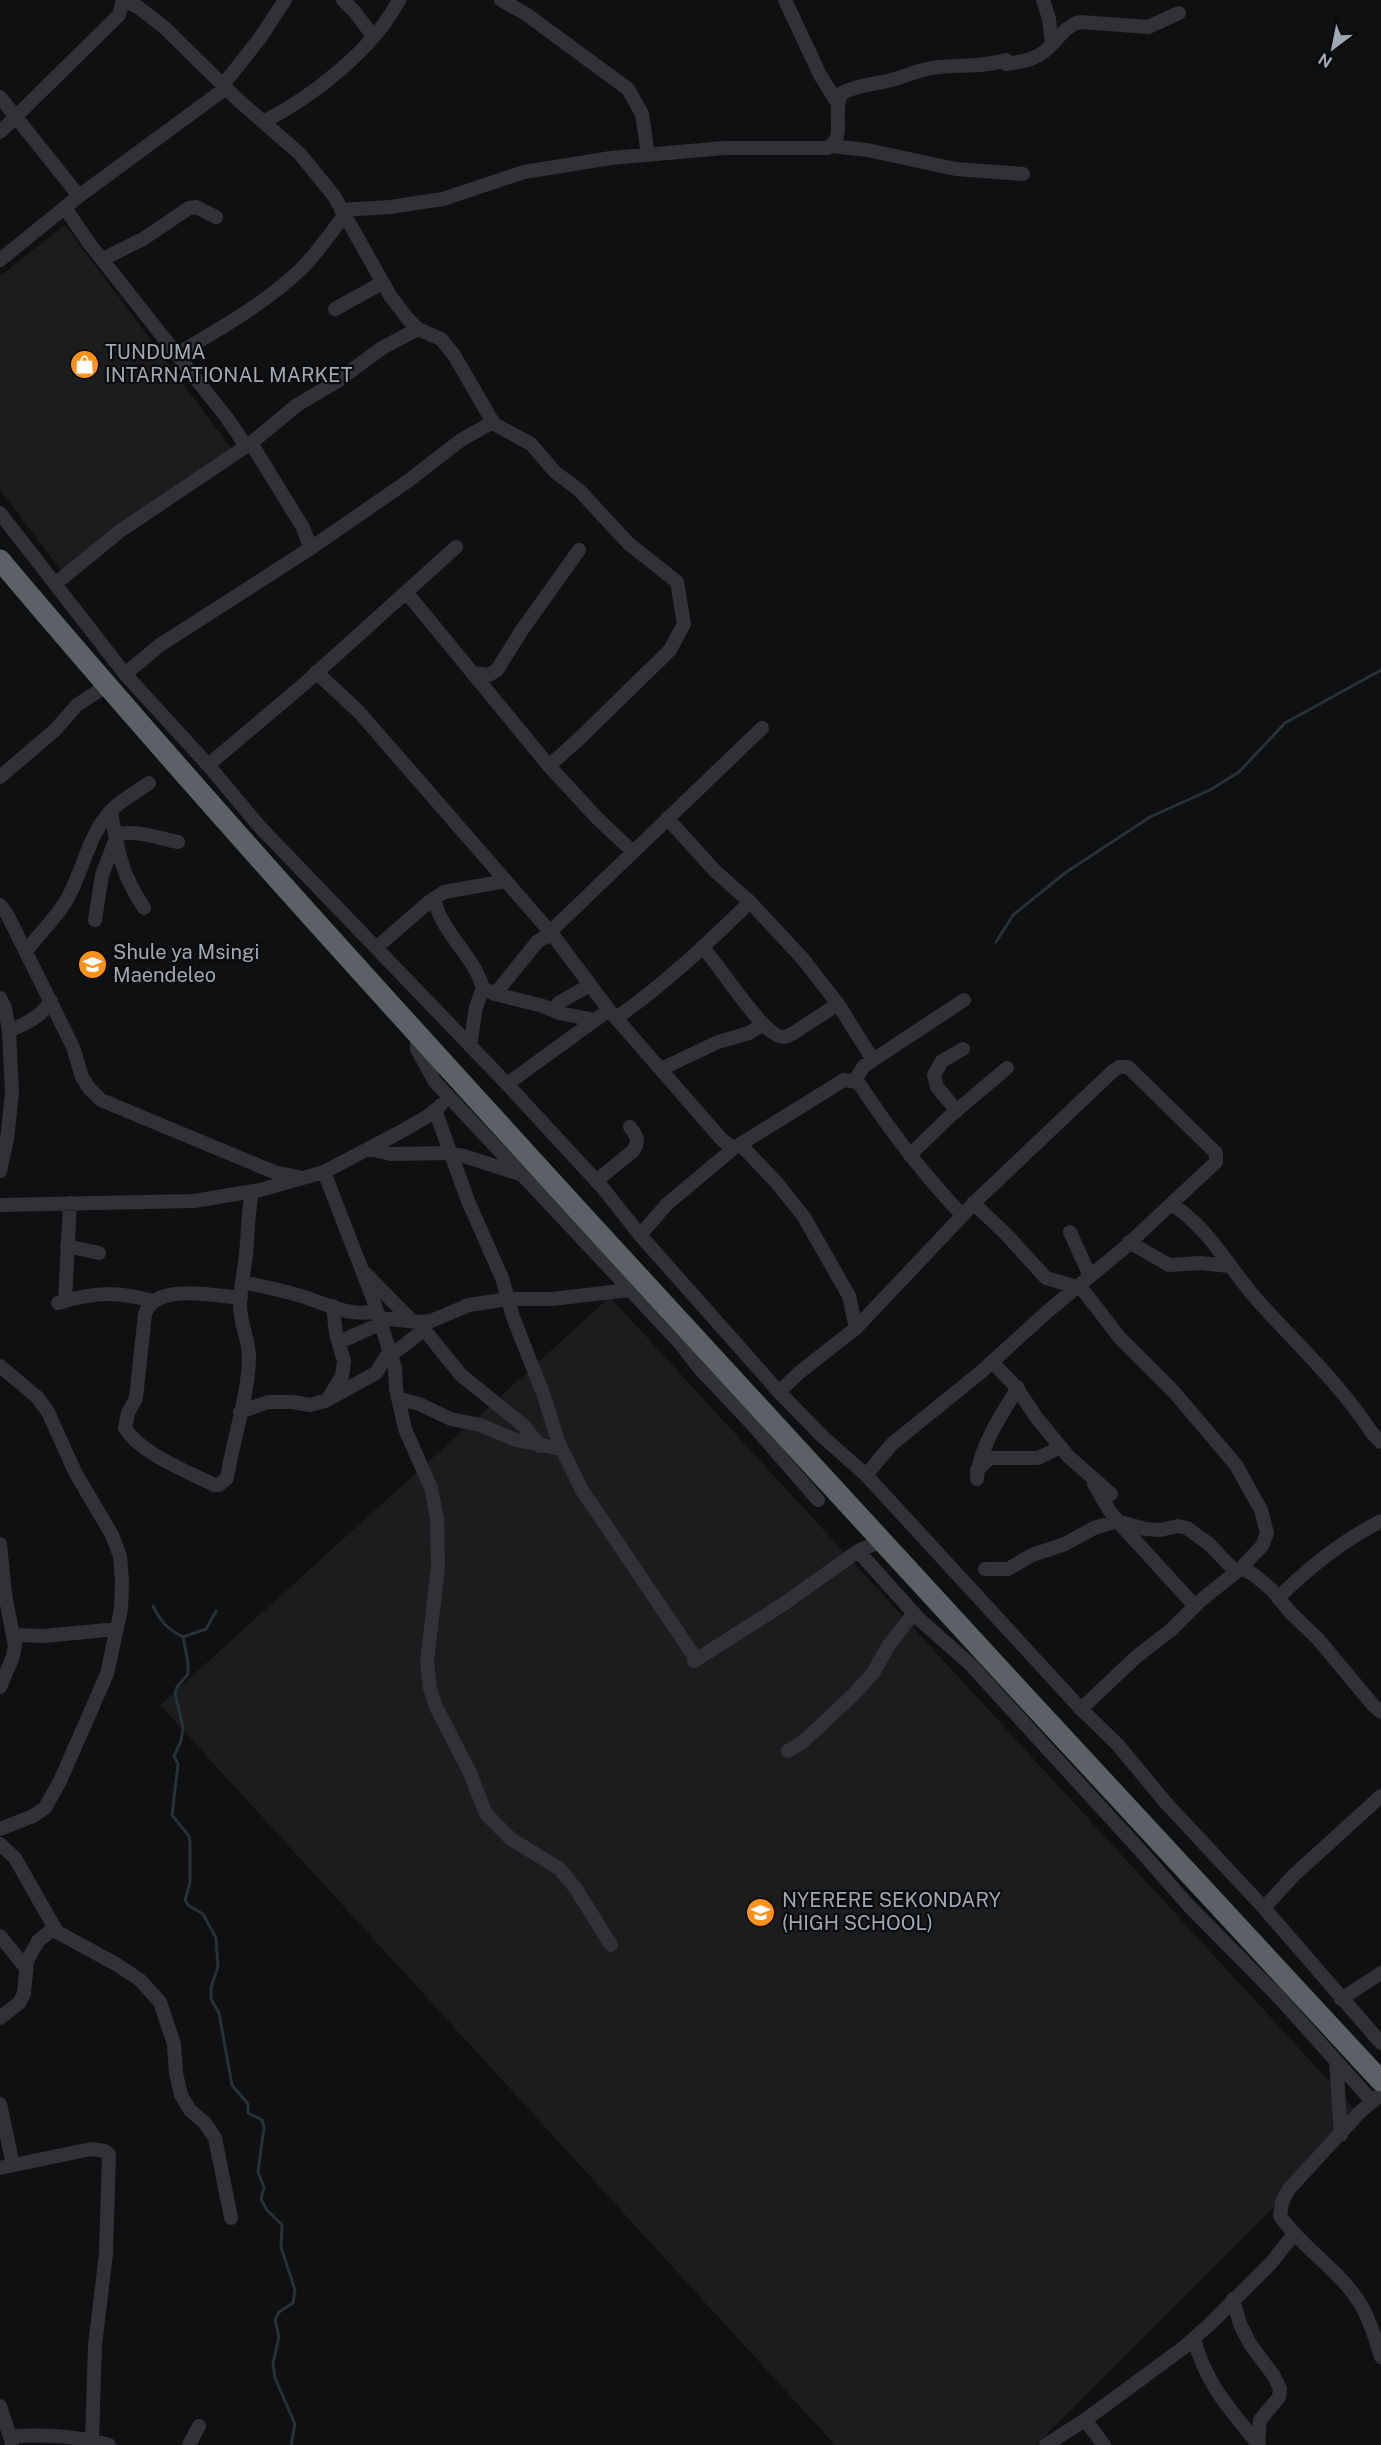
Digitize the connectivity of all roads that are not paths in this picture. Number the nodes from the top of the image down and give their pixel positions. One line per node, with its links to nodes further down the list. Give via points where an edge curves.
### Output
1 (123, 0): 11 (street, via 165,28); 14 (street, via 119,15)
2 (285, 0): 11 (street)
3 (501, 0): 18 (street, via 628,89 642,114)
4 (785, 0): 13 (street)
5 (1043, 0): 10 (street)
6 (345, 1): 9 (street)
7 (394, 2): 9 (street)
8 (1179, 13): 10 (street, via 1148,27 1071,24)
9 (373, 36): 15 (street, via 332,78)
10 (1052, 44): 13 (street, via 1026,61 931,68 886,82 864,84 842,93)
11 (225, 86): 15 (street); 20 (street)
12 (0, 97): 14 (street)
13 (837, 102): 17 (street, via 838,137)
14 (16, 119): 16 (street); 20 (street)
15 (263, 122): 22 (street, via 300,154)
16 (0, 132)
17 (831, 146): 18 (street, via 724,148); 19 (street, via 956,170)
18 (648, 155): 22 (street, via 524,172 443,199)
19 (1023, 174)
20 (79, 196): 21 (street)
21 (65, 208): 24 (street); 25 (street)
22 (343, 212): 26 (street); 29 (street, via 302,268 231,322)
23 (216, 217): 24 (street, via 196,207 189,208 143,239)
24 (103, 259): 29 (street)
25 (0, 260)
26 (382, 283): 27 (street); 28 (street)
27 (335, 309)
28 (418, 329): 30 (street, via 441,339 452,352); 31 (street, via 382,348 297,405)
29 (177, 354): 31 (street)
30 (493, 422): 34 (street, via 461,440); 45 (street, via 531,444 628,543 677,582 681,594 684,624 670,650)
31 (248, 444): 34 (street, via 302,525); 37 (street, via 120,531)
32 (0, 513): 37 (street)
33 (456, 547): 38 (street)
34 (311, 548): 41 (street, via 160,645)
35 (579, 550): 40 (street, via 497,670 489,675)
36 (0, 560): 42 (highway)
37 (55, 584): 41 (street)
38 (406, 592): 39 (street); 40 (street)
39 (316, 672): 44 (street); 57 (street, via 359,712)
40 (472, 673): 45 (street)
41 (125, 674): 44 (street)
42 (106, 686): 46 (street, via 77,705); 49 (highway)
43 (762, 728): 51 (street)
44 (208, 765): 48 (street)
45 (549, 766): 56 (street)
46 (0, 777)
47 (149, 783): 50 (street)
48 (230, 791): 49 (street); 52 (street)
49 (212, 806): 55 (highway)
50 (111, 812): 53 (street); 66 (street, via 89,846 66,902)
51 (667, 818): 56 (street); 59 (street)
52 (260, 827): 55 (street); 64 (street)
53 (115, 837): 54 (street, via 130,831); 61 (street, via 128,882); 62 (street, via 102,876)
54 (178, 842)
55 (243, 842): 78 (highway)
56 (633, 852): 63 (street)
57 (506, 881): 58 (street, via 444,892); 63 (street)
58 (434, 898): 64 (street); 68 (street, via 445,927)
59 (750, 903): 65 (street); 72 (street, via 803,959)
60 (0, 906): 66 (street)
61 (144, 908)
62 (96, 920)
63 (551, 933): 67 (street); 68 (street, via 538,941)
64 (377, 947): 79 (street)
65 (702, 947): 74 (street, via 638,1003); 76 (street)
66 (26, 951): 71 (street)
67 (590, 985): 73 (street); 74 (street)
68 (489, 991): 73 (street); 79 (street, via 476,1007)
69 (0, 998): 77 (street)
70 (964, 1000): 81 (street)
71 (51, 1002): 77 (street, via 38,1016); 98 (street, via 73,1047 82,1077 101,1100 274,1172)
72 (838, 1004): 76 (street, via 784,1037); 81 (street)
73 (552, 1010): 75 (street)
74 (613, 1014): 75 (street); 83 (street)
75 (595, 1020): 85 (street)
76 (763, 1024): 83 (street)
77 (9, 1031): 86 (street)
78 (417, 1034): 87 (street, via 417,1049 423,1063); 145 (highway)
79 (470, 1046): 85 (street)
80 (963, 1049): 89 (street, via 942,1061 934,1075 937,1087)
81 (873, 1060): 84 (street)
82 (1007, 1068): 89 (street)
83 (661, 1069): 91 (street, via 723,1141)
84 (855, 1080): 91 (street, via 844,1080); 94 (street)
85 (507, 1084): 99 (street)
86 (6, 1091): 95 (street, via 7,1139)
87 (448, 1096): 88 (street); 97 (street)
88 (435, 1110): 92 (street); 93 (street)
89 (957, 1111): 94 (street)
90 (630, 1127): 99 (street, via 638,1139 637,1145)
91 (737, 1146): 107 (street, via 667,1204); 123 (street, via 777,1184 804,1217 849,1296)
92 (369, 1149): 93 (street, via 392,1154); 96 (street)
93 (451, 1154): 97 (street); 118 (street)
94 (910, 1155): 105 (street)
95 (0, 1171)
96 (324, 1172): 98 (street); 112 (street)
97 (525, 1176): 116 (street)
98 (303, 1178): 100 (street)
99 (596, 1181): 107 (street)
100 (252, 1191): 101 (street, via 194,1201); 114 (street)
101 (70, 1203): 104 (street); 109 (street)
102 (974, 1203): 103 (street, via 1113,1071 1125,1066 1216,1153 1216,1162); 105 (street); 115 (street, via 1046,1278)
103 (1171, 1204): 108 (street); 111 (street, via 1193,1221)
104 (0, 1205)
105 (962, 1215): 123 (street)
106 (1070, 1232): 113 (street)
107 (640, 1235): 131 (street)
108 (1129, 1242): 111 (street, via 1169,1265); 113 (street)
109 (67, 1246): 110 (street); 119 (street, via 62,1302 99,1293)
110 (99, 1253)
111 (1229, 1266): 135 (street)
112 (362, 1269): 121 (street); 122 (street)
113 (1090, 1276): 115 (street)
114 (243, 1282): 117 (street); 120 (street)
115 (1078, 1286): 127 (street); 149 (street, via 1120,1338 1220,1445 1251,1489 1267,1533 1262,1546)
116 (629, 1290): 118 (street, via 552,1299); 142 (street)
117 (241, 1298): 119 (street, via 183,1294); 134 (street, via 249,1356)
118 (508, 1299): 122 (street, via 469,1305); 138 (street)
119 (153, 1301): 134 (street, via 145,1314 136,1398 125,1428 131,1438 195,1476 219,1485 227,1478)
120 (333, 1306): 121 (street); 124 (street)
121 (378, 1318): 122 (street); 124 (street); 125 (street)
122 (418, 1324): 125 (street); 136 (street, via 461,1376 524,1426)
123 (856, 1328): 131 (street)
124 (339, 1342): 126 (street)
125 (389, 1354): 129 (street); 132 (street)
126 (344, 1362): 129 (street); 133 (street, via 342,1376)
127 (992, 1362): 130 (street); 139 (street, via 892,1444)
128 (0, 1366): 154 (street, via 44,1406 75,1472 112,1535 120,1557 122,1580)
129 (371, 1376): 133 (street)
130 (1018, 1388): 137 (street, via 1036,1418); 137 (street, via 983,1449 977,1474 990,1458 1038,1458)
131 (779, 1392): 139 (street)
132 (400, 1399): 136 (street); 166 (street, via 405,1429 431,1488 437,1518 438,1567 428,1661 436,1707 486,1814 511,1839 560,1869)
133 (328, 1400): 134 (street, via 310,1405 268,1402)
134 (240, 1412)
135 (1381, 1442)
136 (540, 1446): 138 (street)
137 (1061, 1447): 140 (street)
138 (561, 1449): 147 (street, via 582,1490 693,1657 782,1605)
139 (866, 1475): 157 (street)
140 (1092, 1479): 141 (street); 143 (street)
141 (1111, 1494)
142 (818, 1500)
143 (1117, 1521): 148 (street, via 1032,1555 1008,1569); 149 (street, via 1144,1529 1187,1528); 152 (street)
144 (1381, 1521): 151 (street, via 1320,1559)
145 (880, 1541): 147 (street); 175 (highway)
146 (0, 1544): 150 (street)
147 (858, 1551): 153 (street)
148 (985, 1569)
149 (1238, 1570): 151 (street, via 1260,1580); 152 (street)
150 (3, 1595): 155 (street)
151 (1278, 1598): 158 (street)
152 (1196, 1606): 157 (street)
153 (914, 1613): 159 (street, via 854,1694); 174 (street, via 969,1664)
154 (117, 1629): 155 (street); 161 (street, via 107,1674 51,1798 33,1816)
155 (15, 1635): 156 (street, via 12,1659)
156 (0, 1687)
157 (1081, 1709): 163 (street)
158 (1381, 1712)
159 (788, 1751)
160 (1381, 1796): 163 (street, via 1294,1875)
161 (0, 1829)
162 (0, 1844): 164 (street, via 15,1858)
163 (1264, 1908): 169 (street)
164 (54, 1928): 167 (street, via 38,1941); 180 (street, via 140,1980 160,2002 174,2044 181,2095 215,2138)
165 (0, 1936): 167 (street)
166 (611, 1945)
167 (26, 1968): 170 (street, via 24,1994)
168 (1381, 1973): 169 (street)
169 (1341, 1999): 171 (street)
170 (0, 2018)
171 (1366, 2027): 172 (street); 173 (street)
172 (1381, 2027)
173 (1381, 2043)
174 (1336, 2061): 176 (street); 178 (street)
175 (1381, 2081)
176 (1377, 2097): 178 (street)
177 (0, 2104): 179 (street)
178 (1341, 2135): 181 (street, via 1288,2190 1280,2216)
179 (7, 2166): 188 (street, via 91,2149 109,2154 105,2260)
180 (231, 2218)
181 (1294, 2234): 182 (street, via 1271,2263); 184 (street, via 1358,2301)
182 (1233, 2299): 183 (street); 190 (street, via 1250,2344 1280,2389 1279,2397 1260,2420)
183 (1194, 2339): 186 (street); 190 (street, via 1210,2382)
184 (1381, 2357)
185 (0, 2406): 189 (street)
186 (1085, 2420): 193 (street); 194 (street)
187 (199, 2426): 192 (street)
188 (86, 2441): 189 (street, via 49,2435); 191 (street)
189 (8, 2442)
190 (1258, 2444)
191 (109, 2445)
192 (189, 2445)
193 (1046, 2445)
194 (1104, 2445)

